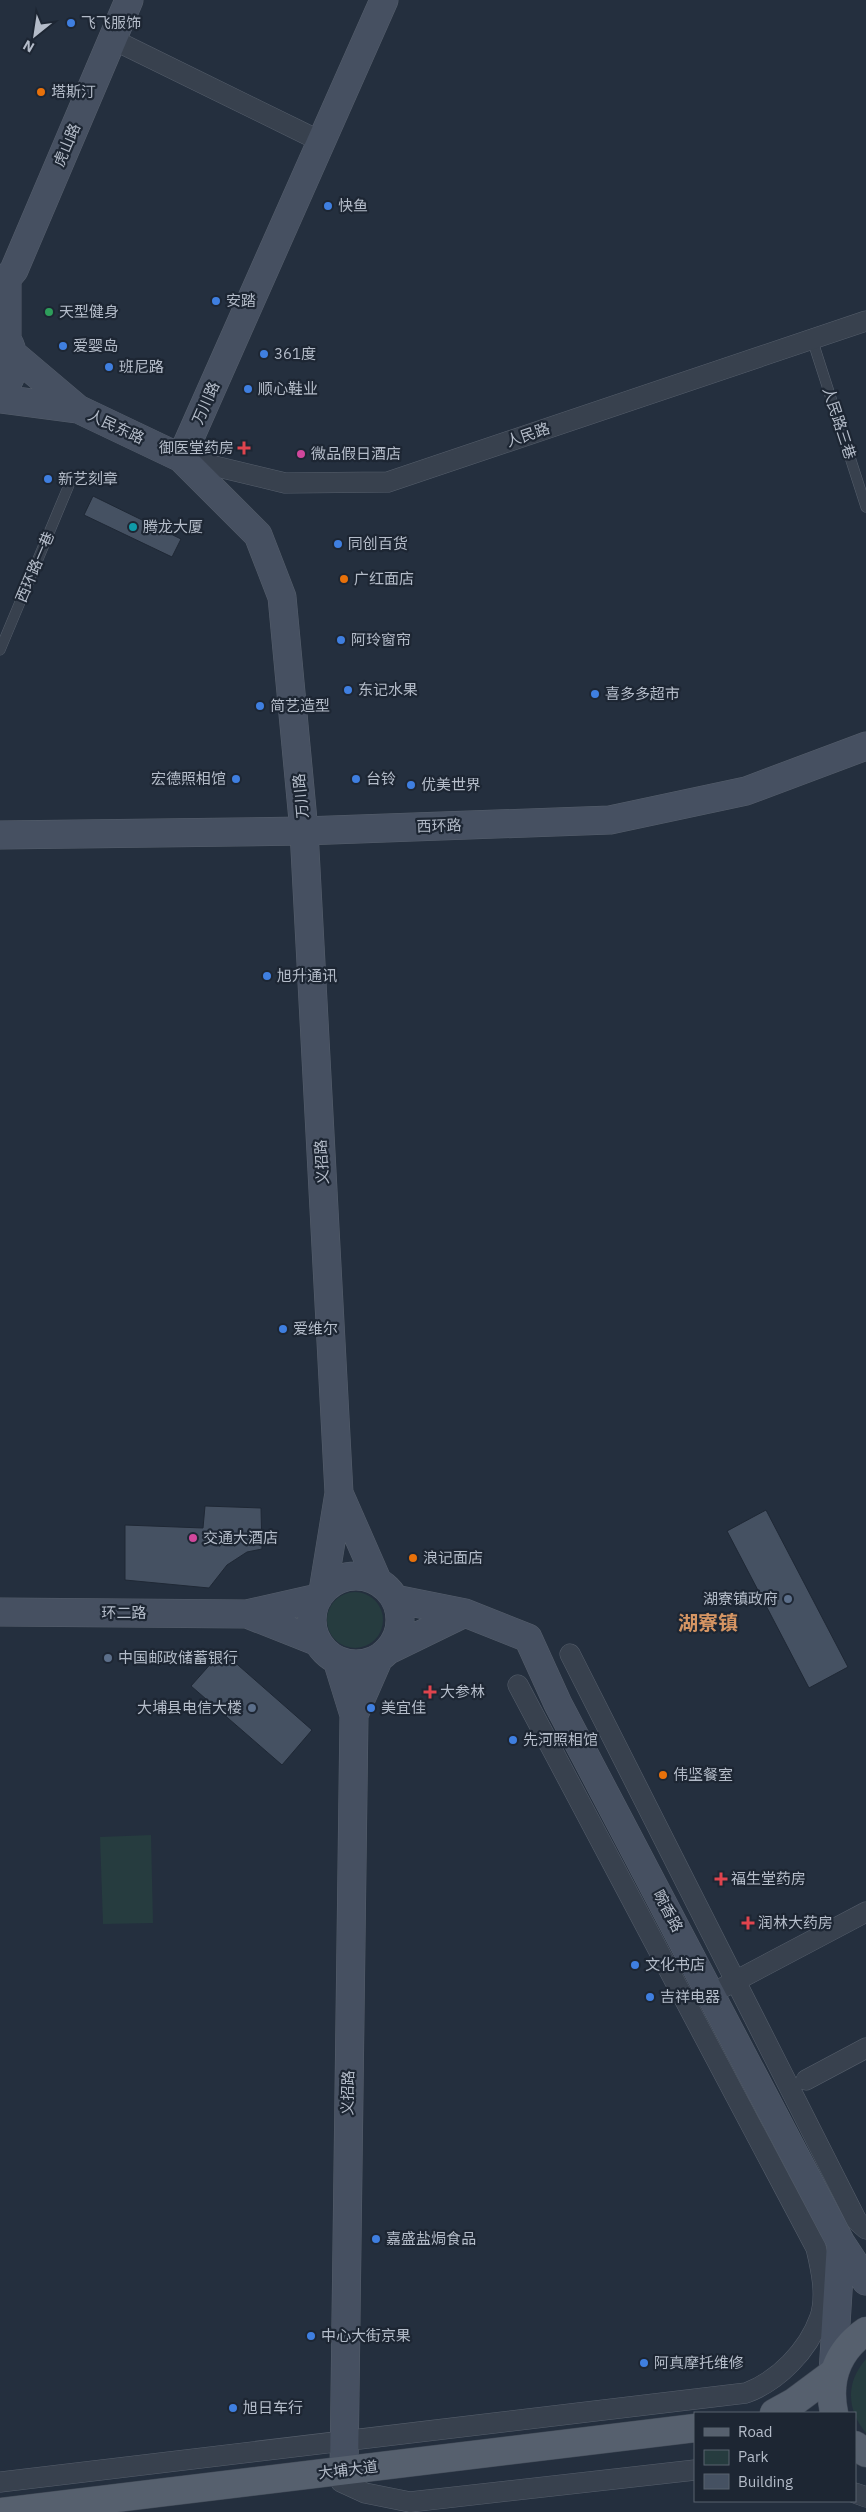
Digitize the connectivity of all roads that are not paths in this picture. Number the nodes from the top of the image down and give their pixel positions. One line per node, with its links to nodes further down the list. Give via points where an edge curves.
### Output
1 (129, 0): 3 (main road, 虎山路)
2 (384, 0): 4 (main road, 万川路)
3 (112, 39): 4 (street); 5 (main road, 虎山路, via 14,270)
4 (320, 141): 12 (main road, 万川路)
5 (4, 283): 8 (main road)
6 (866, 321): 7 (street, 人民路)
7 (812, 339): 12 (street, 人民路, via 388,482 284,483); 14 (lane, 人民路三巷)
8 (6, 341): 9 (main road, via 12,375); 11 (main road)
9 (0, 392)
10 (0, 399): 11 (main road)
11 (78, 409): 12 (main road, 人民东路)
12 (181, 458): 17 (main road, 万川路, via 258,536 282,597)
13 (69, 484): 15 (lane, 西环路一巷)
14 (866, 507)
15 (0, 650)
16 (866, 746): 17 (main road, 西环路, via 746,791 610,820)
17 (304, 831): 18 (main road, 西环路); 19 (main road, 义招路)
18 (0, 835)
19 (340, 1493): 20 (main road); 21 (main road)
20 (386, 1591): 21 (main road, via 369,1578 354,1576 341,1578); 23 (main road, 畹香路); 27 (main road, via 401,1620 399,1634)
21 (320, 1594): 24 (main road); 25 (main road, via 311,1621)
22 (0, 1612): 24 (main road, 环二路)
23 (465, 1613): 27 (main road); 32 (main road, 畹香路, via 528,1638 558,1704)
24 (247, 1614): 25 (main road)
25 (327, 1651): 27 (main road, via 357,1665); 29 (main road)
26 (570, 1654): 31 (street)
27 (383, 1655): 29 (main road)
28 (518, 1685): 44 (street, via 816,2248 823,2278 820,2316 804,2348 782,2372 762,2387 746,2393)
29 (354, 1714): 44 (main road, 义招路)
30 (866, 1912): 31 (street)
31 (736, 1982): 32 (street); 35 (street, via 857,2221)
32 (712, 1994): 36 (main road, 畹香路)
33 (865, 2050): 34 (street)
34 (806, 2080)
35 (866, 2229)
36 (841, 2243): 37 (main road, 畹香路); 39 (main road)
37 (866, 2281)
38 (866, 2331): 39 (main road, via 846,2348)
39 (834, 2373): 40 (main road); 41 (main road, via 831,2401)
40 (776, 2412)
41 (834, 2412)
42 (694, 2428): 46 (main road, 大埔大道)
43 (694, 2440): 46 (main road, 大埔大道)
44 (344, 2441): 46 (main road, 义招路); 47 (street)
45 (694, 2470): 46 (street, via 410,2502 365,2493)
46 (342, 2476): 48 (main road, 大埔大道); 49 (main road, 大埔大道)
47 (0, 2482)
48 (1, 2512)
49 (94, 2512)

